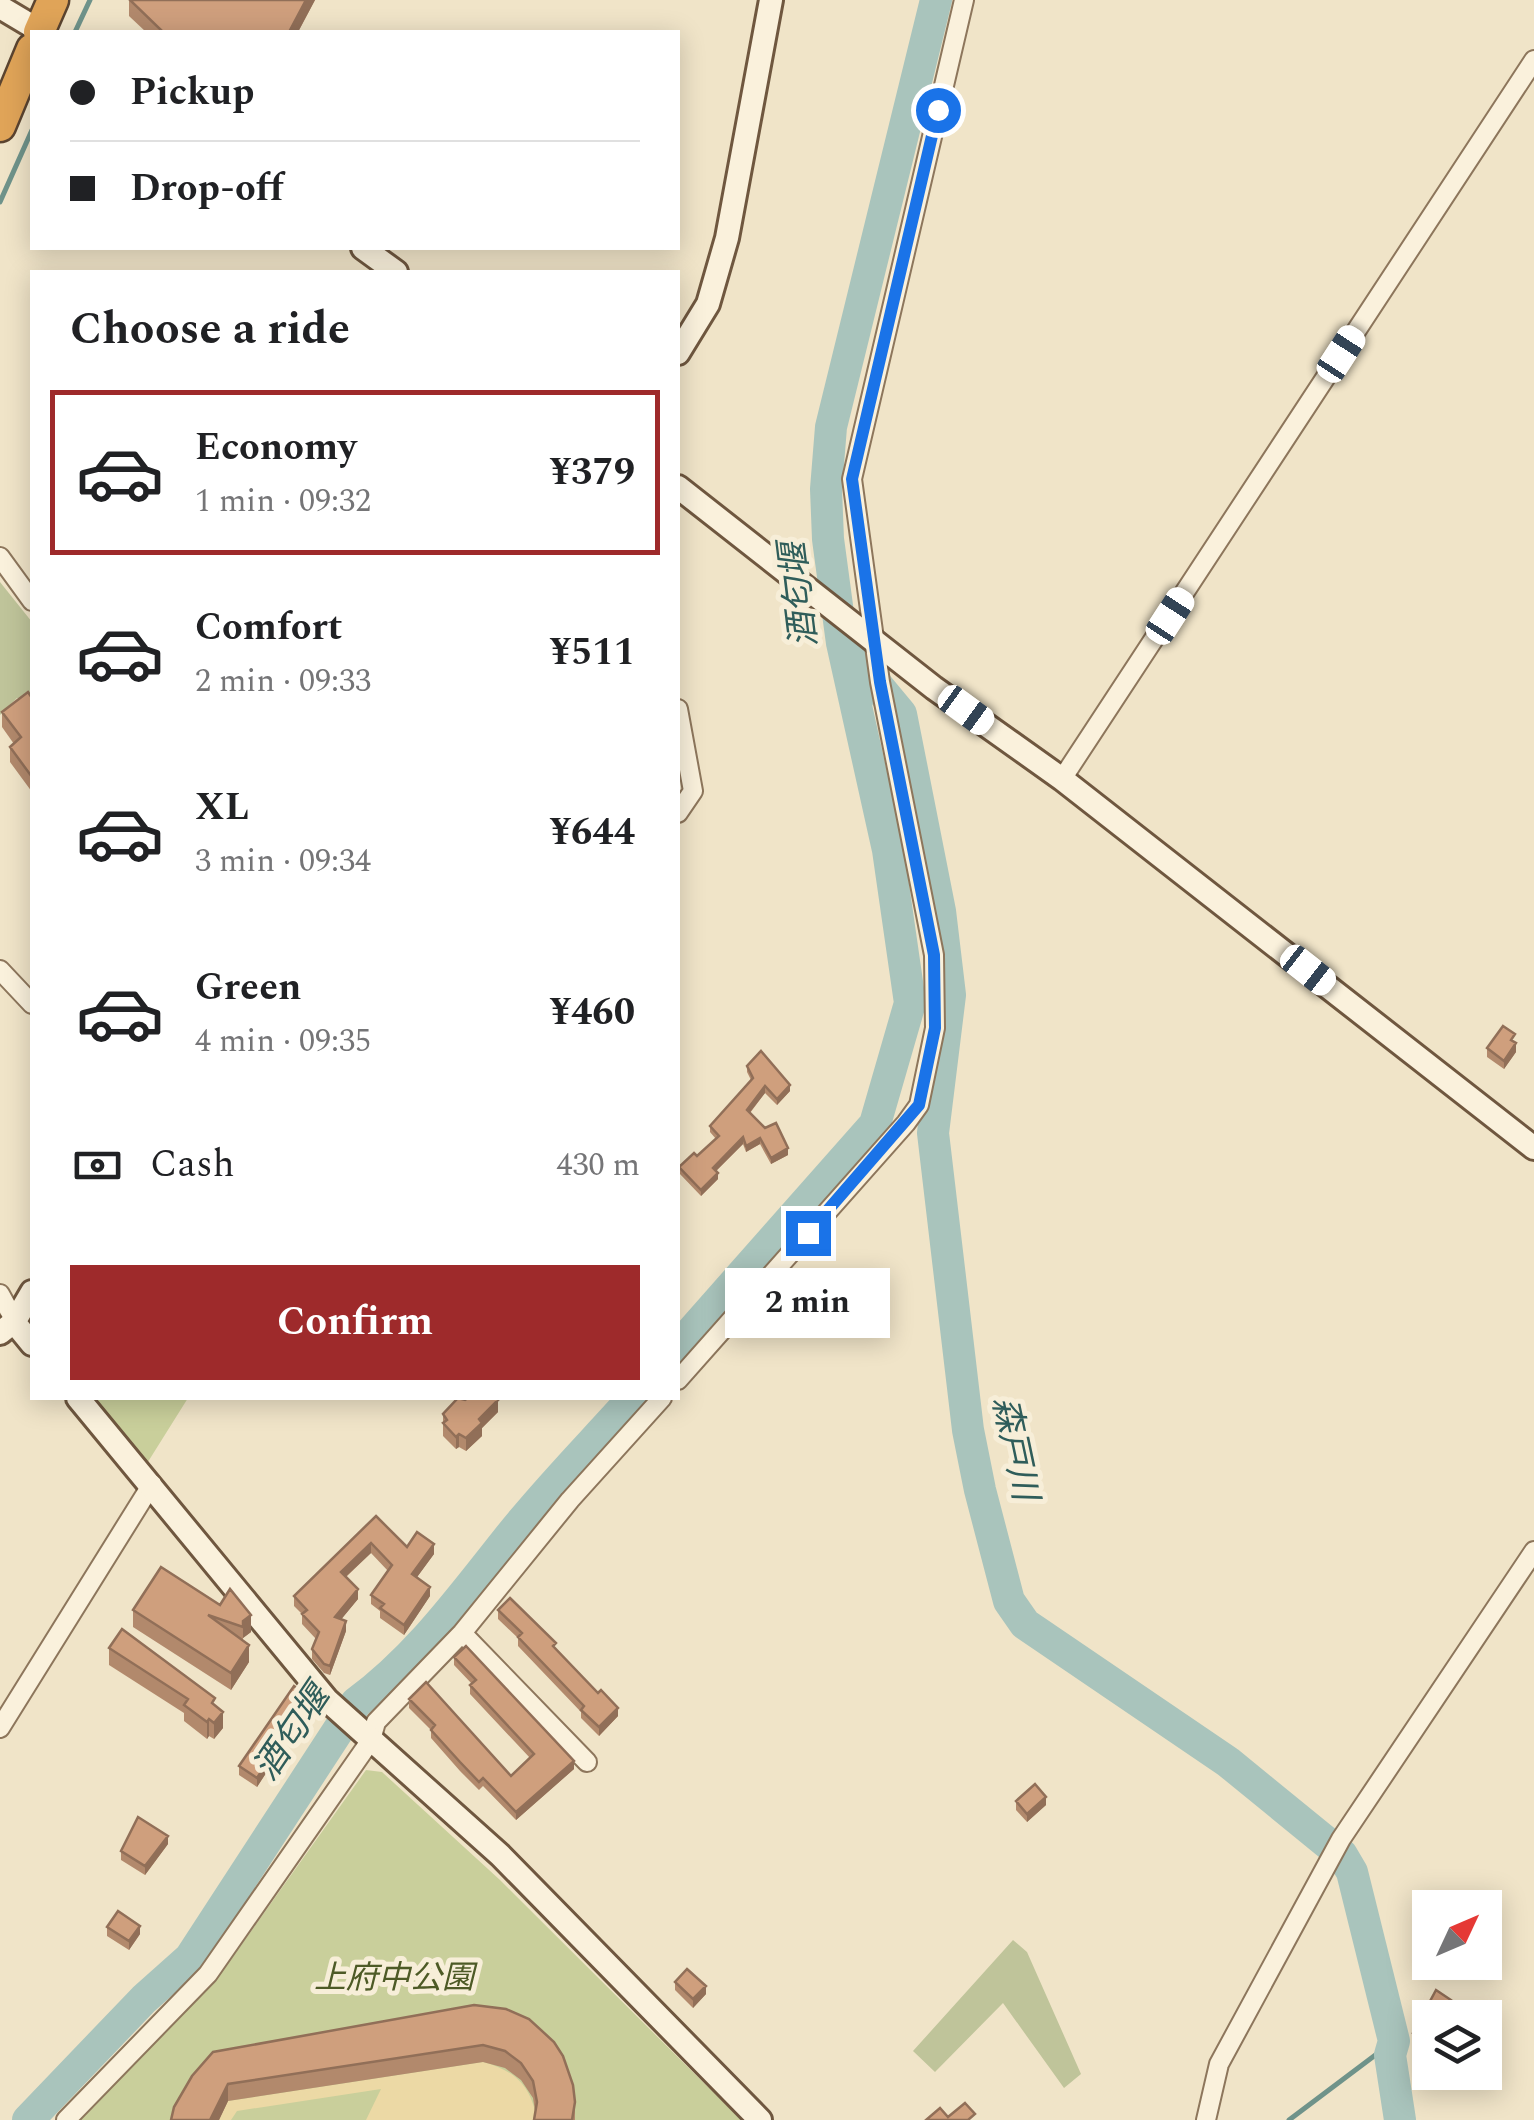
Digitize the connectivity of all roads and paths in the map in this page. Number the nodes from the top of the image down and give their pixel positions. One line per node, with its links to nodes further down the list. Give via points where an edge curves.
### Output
1 (53, 0): 6 (highway)
2 (771, 0): 12 (street, via 727,238 708,304)
3 (964, 0): 16 (street, via 852,479)
4 (0, 7): 5 (street)
5 (30, 30)
6 (40, 30)
7 (30, 55): 9 (highway)
8 (1534, 60): 18 (street)
9 (0, 126)
10 (366, 250): 11 (street)
11 (393, 270)
12 (680, 350)
13 (680, 489): 16 (street)
14 (0, 558): 15 (street)
15 (30, 598)
16 (876, 642): 18 (street); 27 (street, via 934,955 935,1028 919,1105)
17 (680, 720): 19 (street, via 693,792)
18 (1062, 779): 22 (street)
19 (680, 811)
20 (0, 970): 21 (street)
21 (30, 1002)
22 (1534, 1148)
23 (0, 1294): 25 (street)
24 (30, 1295): 25 (street)
25 (10, 1326): 26 (street)
26 (30, 1342)
27 (680, 1378)
28 (80, 1400): 30 (street)
29 (660, 1400): 32 (street)
30 (152, 1484): 33 (street); 34 (street, via 327,1700)
31 (1534, 1551): 38 (street, via 1336,1848 1219,2064)
32 (462, 1634): 34 (street, via 376,1722); 35 (street)
33 (0, 1728)
34 (371, 1740): 36 (street, via 208,1974); 37 (street, via 500,1855)
35 (588, 1762)
36 (66, 2120)
37 (760, 2120)
38 (1206, 2120)

